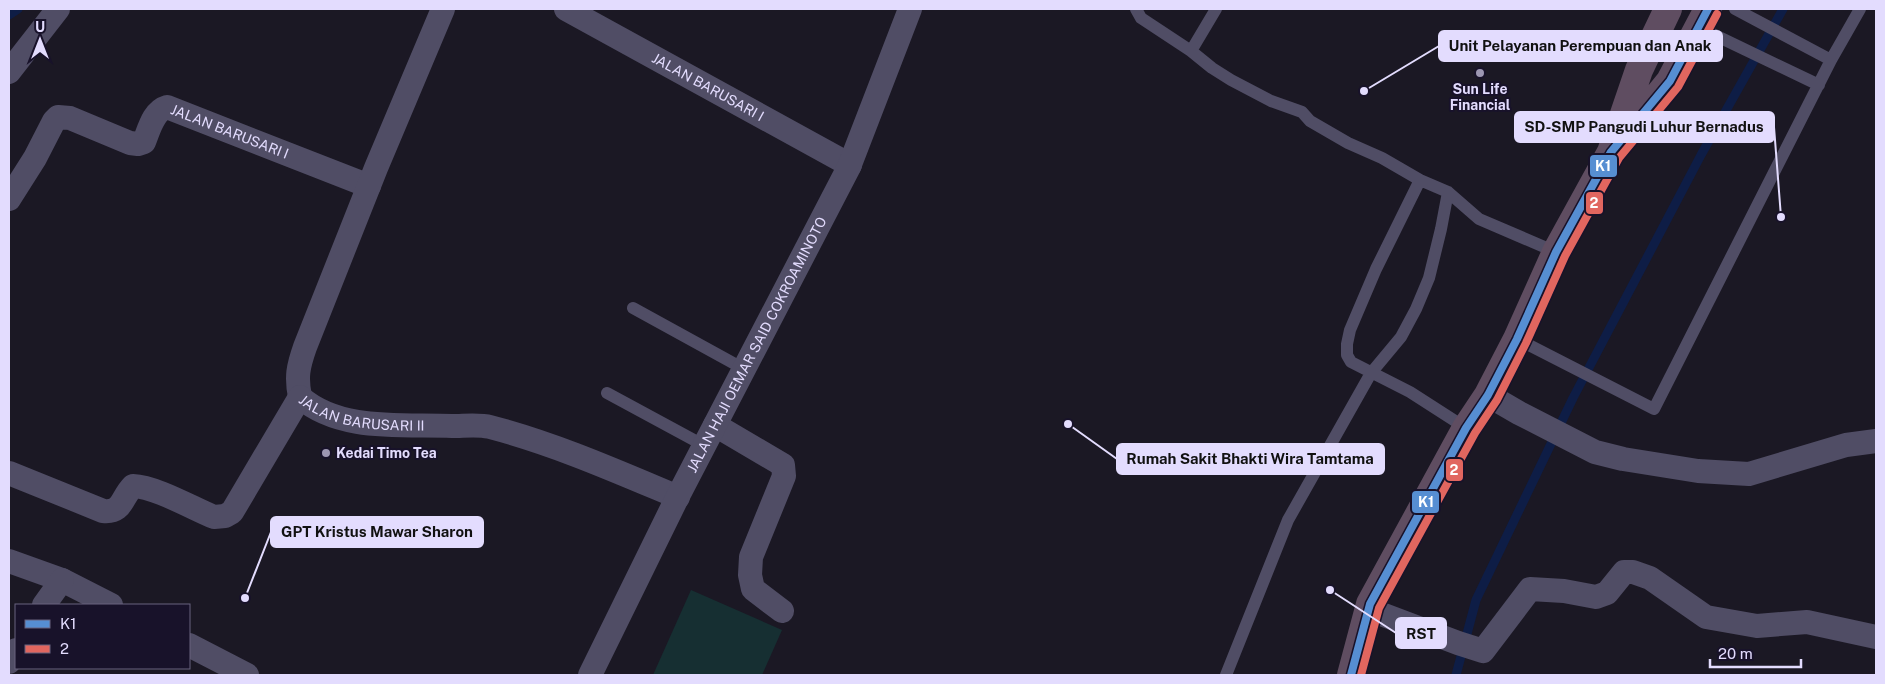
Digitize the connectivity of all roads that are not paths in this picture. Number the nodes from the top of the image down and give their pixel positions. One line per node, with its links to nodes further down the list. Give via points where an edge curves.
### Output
1 (58, 9): 13 (street)
2 (443, 9): 18 (street)
3 (566, 9): 16 (street, JALAN BARUSARI I)
4 (910, 9): 16 (street, JALAN HAJI OEMAR SAID COKROAMINOTO)
5 (1136, 9): 11 (lane, via 1141,18)
6 (1216, 9): 11 (lane)
7 (1668, 9): 15 (highway, via 1639,70)
8 (1735, 9): 12 (lane)
9 (1860, 9): 12 (lane)
10 (1703, 18): 14 (lane, via 1737,46); 15 (highway, via 1670,81)
11 (1191, 51): 17 (lane, via 1231,80 1271,101 1302,112 1310,121)
12 (1831, 60): 14 (lane)
13 (9, 72)
14 (1819, 85): 23 (lane, via 1654,409)
15 (1611, 152): 21 (highway)
16 (850, 165): 24 (street, JALAN HAJI OEMAR SAID COKROAMINOTO)
17 (1420, 180): 19 (lane); 25 (lane, via 1350,330 1347,355 1351,362)
18 (369, 186): 20 (street, JALAN BARUSARI I, via 167,108 160,109 144,142 138,144 58,116); 28 (street, via 298,366)
19 (1448, 192): 21 (lane, via 1479,220); 25 (lane, via 1429,278 1416,309 1401,337)
20 (9, 199)
21 (1556, 252): 23 (highway)
22 (633, 308): 24 (lane)
23 (1517, 339): 27 (highway)
24 (744, 369): 29 (street, JALAN HAJI OEMAR SAID COKROAMINOTO)
25 (1371, 373): 30 (lane, via 1410,392); 45 (lane, via 1288,520)
26 (607, 393): 32 (lane)
27 (1488, 395): 30 (highway); 31 (street, via 1595,452 1698,471 1748,474 1846,445)
28 (300, 397): 33 (street, JALAN BARUSARI II, via 232,512 225,516 214,517 141,486 133,486 118,509 103,511); 34 (street, JALAN BARUSARI II, via 327,415 352,421 488,426 585,458)
29 (715, 425): 32 (street, JALAN HAJI OEMAR SAID COKROAMINOTO); 40 (street, via 783,465 784,476 751,557 750,575 753,589)
30 (1466, 428): 39 (highway)
31 (1876, 441)
32 (705, 446): 34 (street, JALAN HAJI OEMAR SAID COKROAMINOTO)
33 (9, 473)
34 (678, 497): 44 (street, JALAN HAJI OEMAR SAID COKROAMINOTO)
35 (9, 561): 36 (street)
36 (62, 580): 37 (street); 38 (street)
37 (45, 604)
38 (108, 604)
39 (1368, 609): 41 (street, via 1483,651 1530,590 1596,596 1607,594 1624,572 1632,572 1650,578 1706,617 1757,626 1806,622); 46 (highway)
40 (782, 611)
41 (1876, 637)
42 (190, 646): 43 (street)
43 (247, 675)
44 (590, 675)
45 (1226, 675)
46 (1351, 675)

